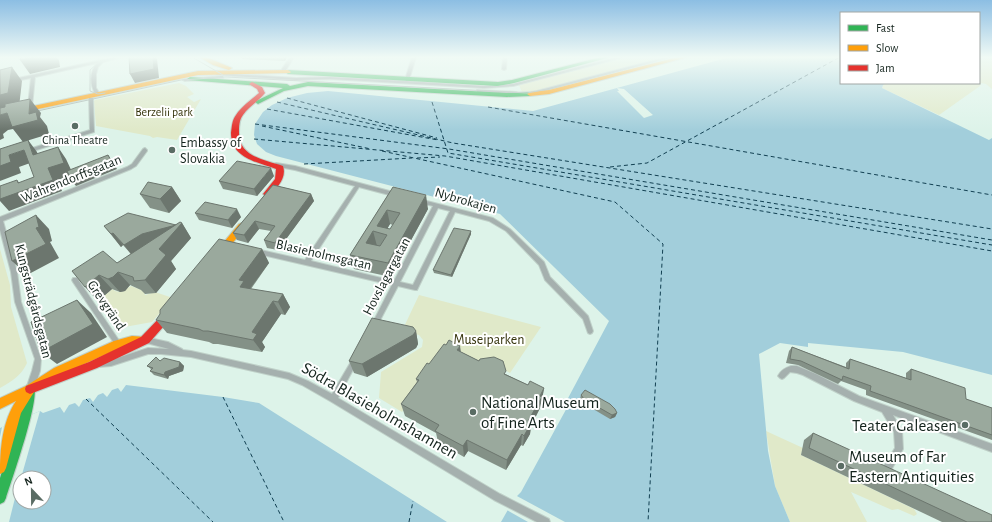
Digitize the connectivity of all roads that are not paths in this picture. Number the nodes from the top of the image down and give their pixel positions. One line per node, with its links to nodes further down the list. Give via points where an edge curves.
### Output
1 (32, 81): 19 (street)
2 (94, 81): 18 (street)
3 (160, 81): 18 (street)
4 (169, 81): 20 (street)
5 (177, 81): 18 (street)
6 (242, 81): 17 (street)
7 (275, 81): 17 (street)
8 (285, 81): 21 (street, via 249,110)
9 (294, 81): 16 (street, via 519,95 549,92)
10 (312, 81): 15 (street, via 527,93)
11 (387, 81): 14 (street, via 484,87)
12 (452, 81): 13 (street)
13 (512, 81)
14 (520, 81)
15 (577, 81)
16 (587, 81)
17 (252, 84): 21 (street, via 262,90 261,94 242,112)
18 (94, 96): 19 (street); 20 (street); 23 (street, via 92,131)
19 (30, 108): 20 (street)
20 (17, 114)
21 (235, 128): 24 (street, via 236,143 241,151 249,157)
22 (145, 150): 31 (street, Wahrendorffsgatan, via 129,168)
23 (22, 153)
24 (276, 165): 25 (street); 28 (street, via 281,172 279,179)
25 (358, 185): 26 (street); 35 (street)
26 (402, 197)
27 (416, 200): 29 (street, Nybrokajen)
28 (260, 202)
29 (436, 206): 30 (street, Nybrokajen); 37 (street, Hovslagargatan)
30 (453, 210): 37 (street, Blasieholmsgatan, via 415,288); 39 (street, Nybrokajen, via 490,219 508,230 542,264 547,278 586,318)
31 (0, 220): 47 (street, Kungsträdgårdsgatan, via 14,272 18,302 38,359)
32 (246, 220): 34 (street, via 231,244)
33 (250, 249): 35 (street, Blasieholmsgatan)
34 (214, 260)
35 (307, 262): 37 (street, Blasieholmsgatan)
36 (75, 280): 42 (street, Grevgränd)
37 (396, 284): 40 (street, Hovslagargatan)
38 (175, 307): 41 (street)
39 (590, 331)
40 (370, 333)
41 (145, 340): 42 (street, Södra Blasieholmshamnen); 44 (street, Södra Blasieholmshamnen, via 168,345); 45 (street, Södra Blasieholmshamnen)
42 (118, 344): 47 (street, Södra Blasieholmshamnen, via 58,371)
43 (360, 352): 48 (street)
44 (184, 353): 45 (street, Södra Blasieholmshamnen, via 153,350 111,363); 48 (street, Södra Blasieholmshamnen, via 289,376)
45 (93, 364): 47 (street, Södra Blasieholmshamnen)
46 (782, 376): 50 (street, via 792,369 798,370 840,392)
47 (30, 389): 49 (street); 52 (street, via 16,411); 54 (street, via 28,406)
48 (333, 399): 55 (street, Södra Blasieholmshamnen, via 498,497)
49 (0, 404)
50 (884, 408): 51 (street); 53 (street, via 898,430 899,449)
51 (992, 448)
52 (0, 468)
53 (887, 469)
54 (0, 498)
55 (546, 522)

